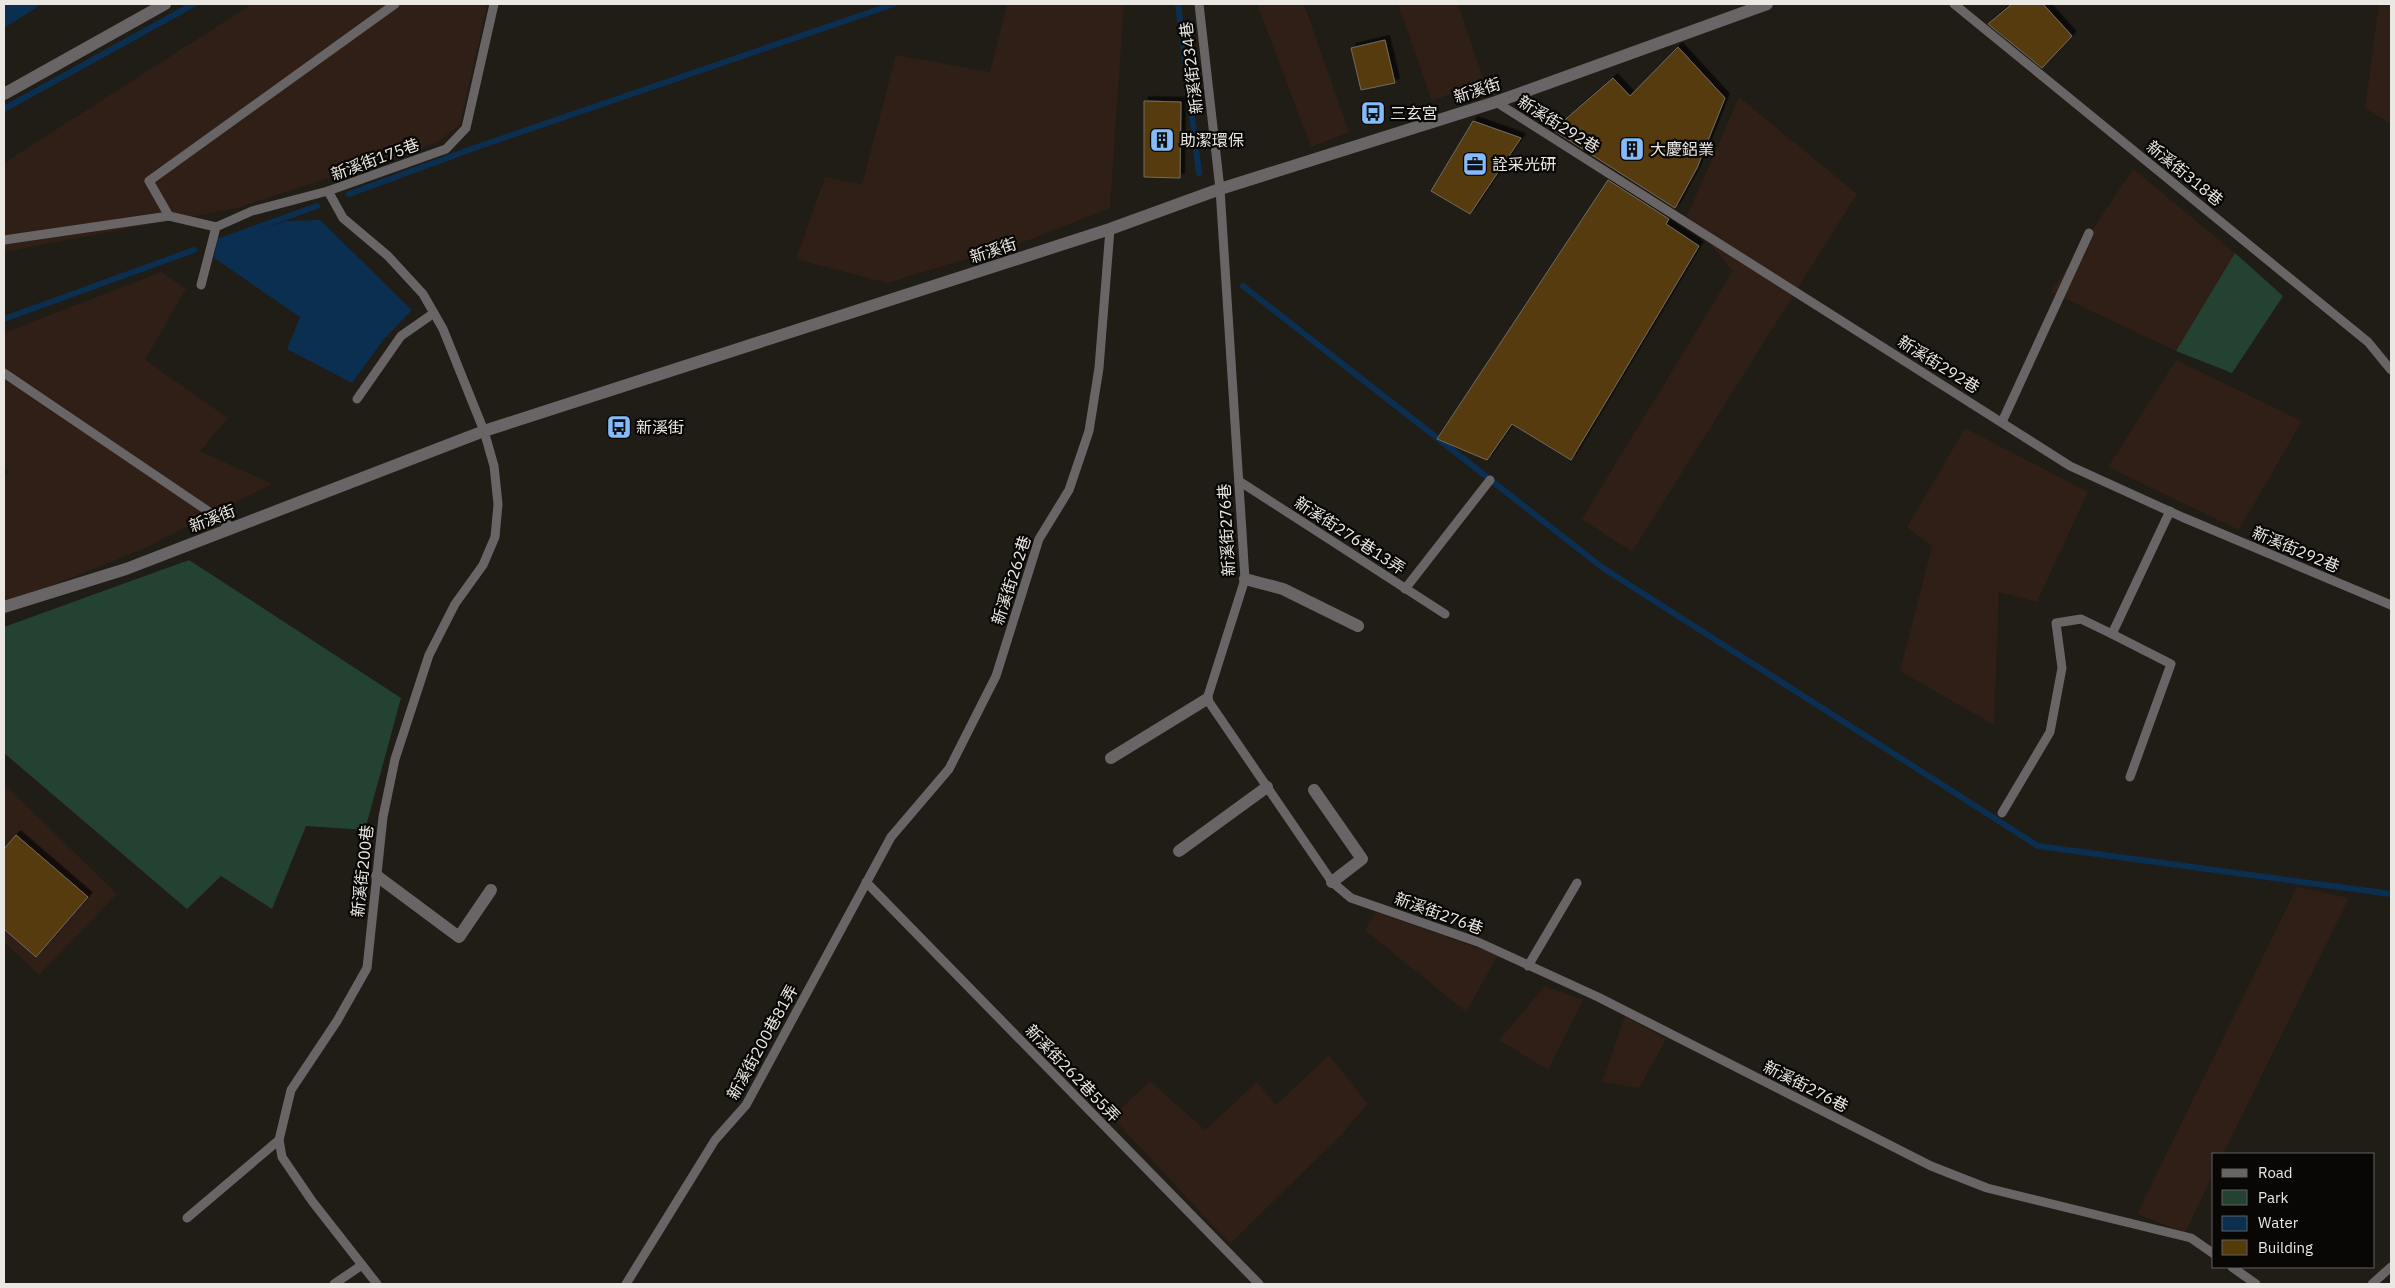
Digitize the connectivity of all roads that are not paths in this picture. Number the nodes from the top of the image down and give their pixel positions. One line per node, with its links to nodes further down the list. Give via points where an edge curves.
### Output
1 (166, 4): 7 (street)
2 (395, 4): 11 (lane, via 149,181)
3 (494, 4): 10 (lane, 新溪街175巷, via 466,128 446,149)
4 (1199, 4): 9 (lane, 新溪街234巷)
5 (1767, 4): 8 (street, 新溪街)
6 (1954, 4): 18 (lane, 新溪街318巷, via 2368,342)
7 (4, 94)
8 (1496, 102): 9 (street, 新溪街); 21 (lane, 新溪街292巷)
9 (1220, 189): 13 (street, 新溪街); 24 (lane, 新溪街276巷)
10 (328, 191): 12 (lane, via 252,211); 17 (lane, 新溪街175巷, via 343,218 388,256 423,294)
11 (169, 216): 12 (lane); 15 (lane)
12 (216, 227): 16 (lane)
13 (1110, 229): 22 (street, 新溪街); 42 (lane, 新溪街262巷, via 1089,431 1069,490 1039,539 996,676 949,769 891,837)
14 (2089, 233): 21 (lane)
15 (4, 240)
16 (201, 285)
17 (434, 313): 20 (lane, via 401,336); 22 (lane, 新溪街175巷)
18 (2391, 370)
19 (4, 373): 26 (lane)
20 (357, 399)
21 (2002, 422): 25 (lane, 新溪街292巷, via 2070,466)
22 (484, 431): 26 (street, 新溪街); 41 (lane, 新溪街200巷, via 494,466 498,504 495,537 483,565 455,604 430,655 395,759 383,817)
23 (1490, 480): 28 (lane)
24 (1239, 482): 27 (lane, 新溪街276巷); 28 (lane, 新溪街276巷13弄)
25 (2170, 511): 29 (lane, 新溪街292巷); 33 (lane)
26 (233, 528): 30 (street, 新溪街, via 126,569)
27 (1245, 579): 32 (street, via 1283,588); 34 (lane, 新溪街276巷)
28 (1405, 588): 31 (lane, 新溪街276巷13弄)
29 (2391, 605)
30 (4, 607)
31 (1445, 614)
32 (1358, 626)
33 (2112, 634): 36 (lane, via 2171,664); 39 (lane, via 2081,619 2056,623 2062,668 2050,732)
34 (1207, 699): 35 (street); 37 (lane, 新溪街276巷)
35 (1111, 758)
36 (2130, 777)
37 (1267, 787): 40 (street); 43 (lane, 新溪街276巷)
38 (1314, 790): 43 (street, via 1362,859)
39 (2002, 812)
40 (1179, 851)
41 (377, 876): 45 (street, via 459,937); 47 (lane, 新溪街200巷, via 367,968 338,1021 291,1090)
42 (866, 882): 55 (lane, 新溪街200巷81弄, via 746,1105 715,1140); 56 (lane, 新溪街262巷55弄)
43 (1332, 882): 46 (lane, 新溪街276巷, via 1351,898 1478,942)
44 (1577, 883): 46 (lane)
45 (490, 890)
46 (1528, 966): 49 (lane, 新溪街276巷, via 1598,997 1932,1166 1987,1188 2191,1238)
47 (279, 1140): 48 (lane); 50 (lane, 新溪街200巷, via 282,1158)
48 (187, 1218)
49 (2212, 1253)
50 (362, 1265): 53 (lane); 54 (lane, 新溪街200巷)
51 (2391, 1267): 58 (lane)
52 (2233, 1268): 57 (lane)
53 (334, 1284)
54 (377, 1284)
55 (626, 1284)
56 (1259, 1284)
57 (2256, 1284)
58 (2372, 1284)

